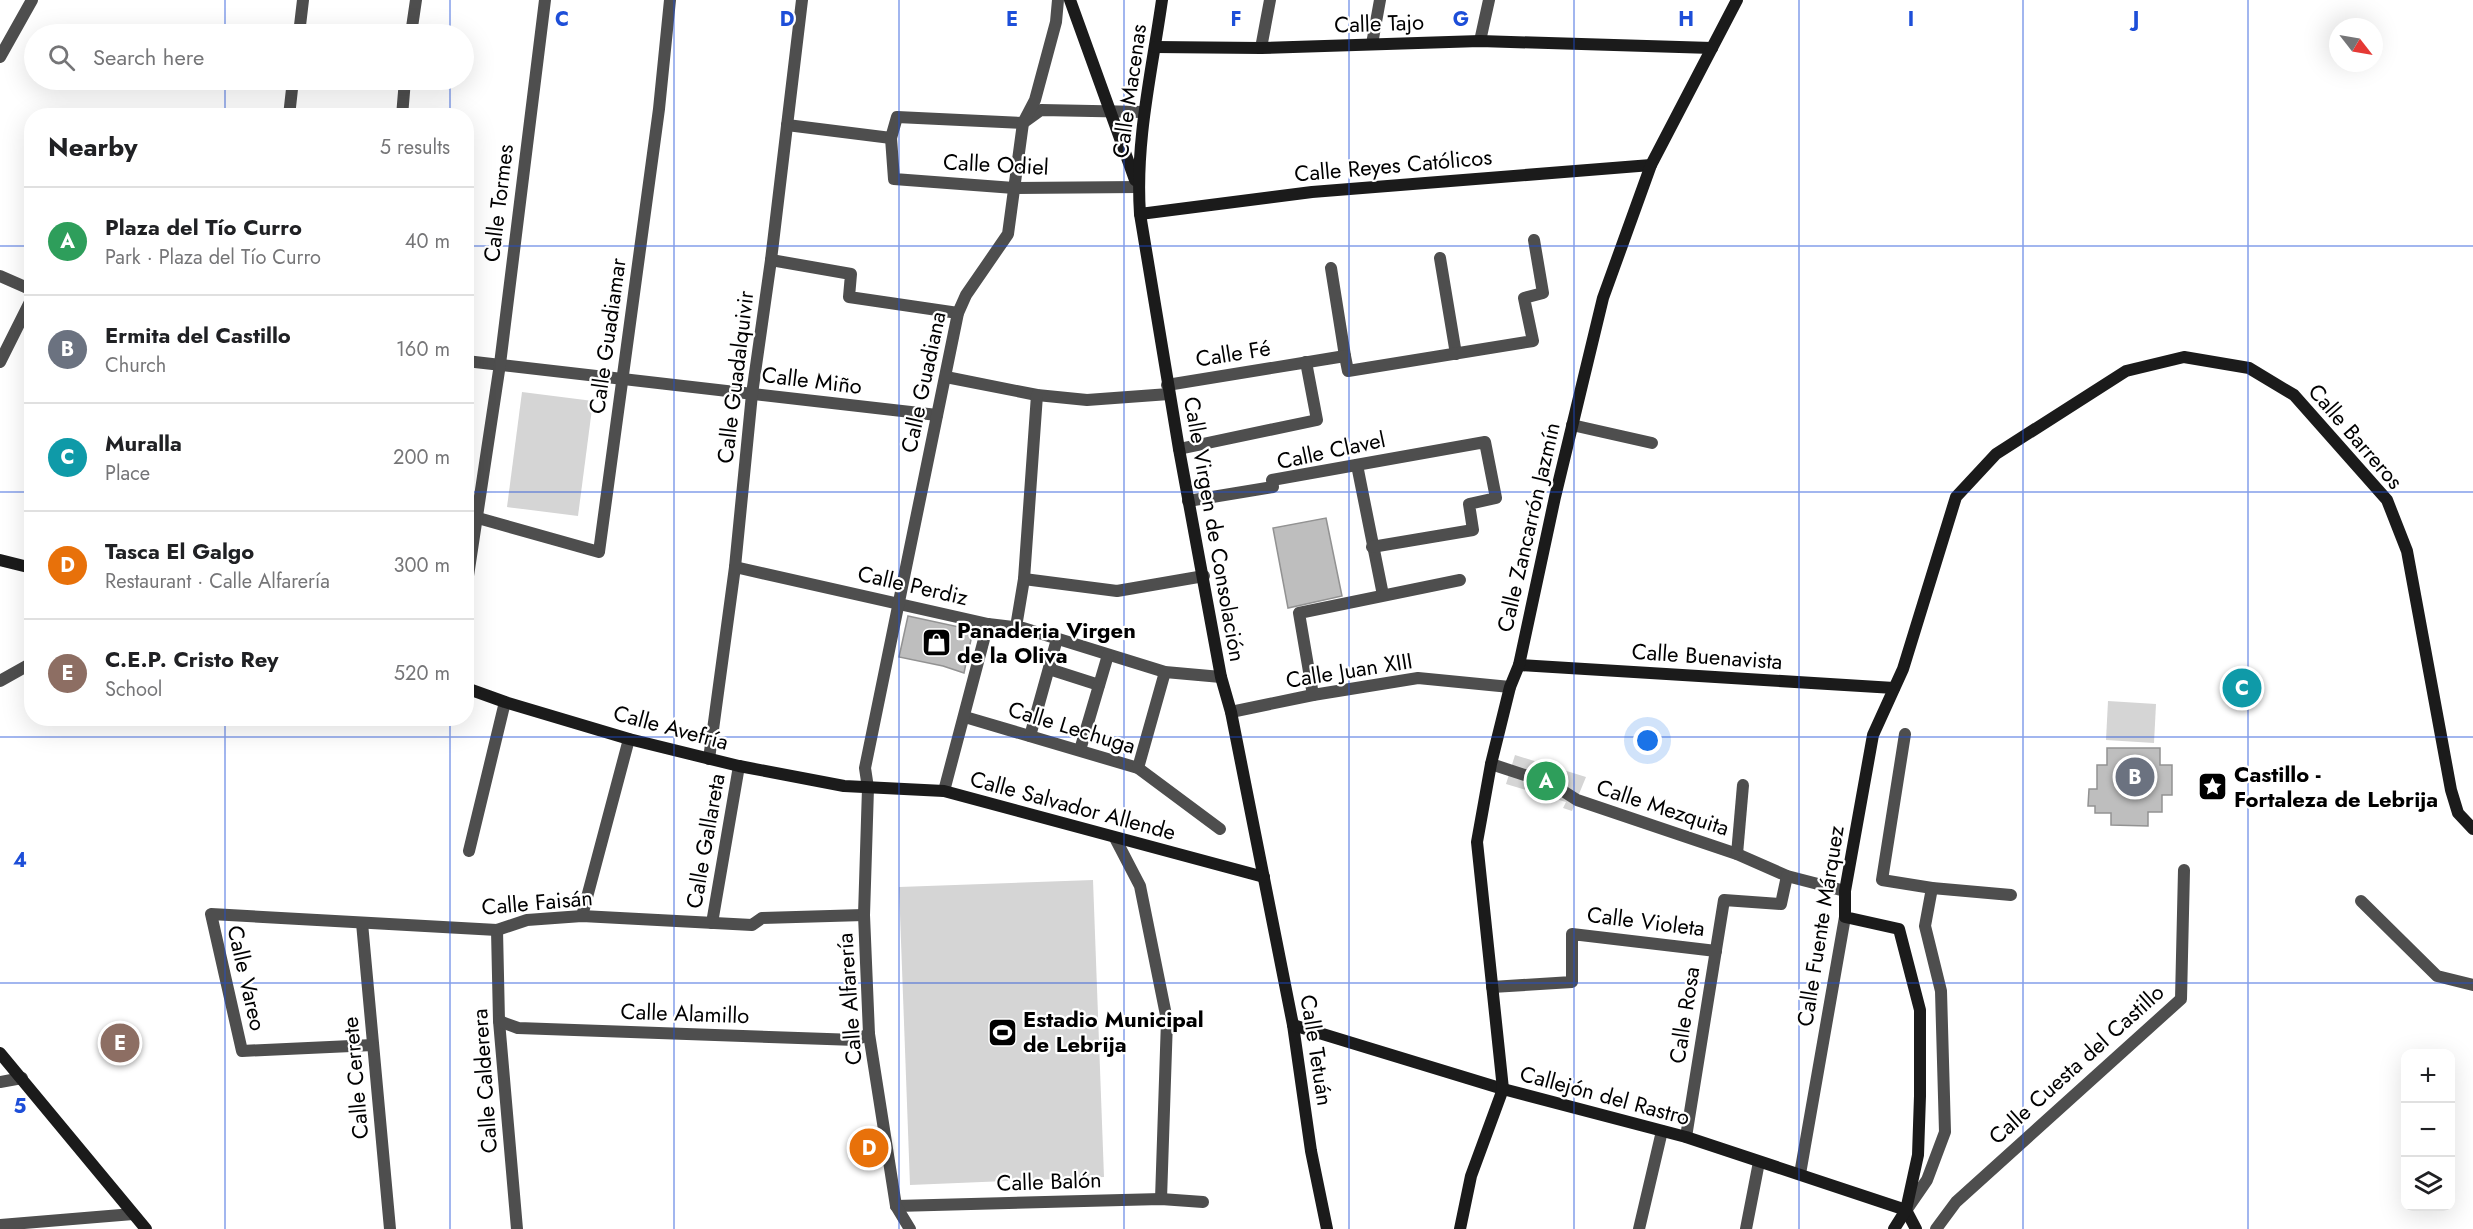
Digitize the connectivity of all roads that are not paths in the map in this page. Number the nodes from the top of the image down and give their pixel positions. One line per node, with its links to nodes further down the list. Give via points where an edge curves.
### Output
1 (32, 0): 21 (street)
2 (303, 0): 14 (street)
3 (416, 0): 15 (street)
4 (545, 0): 48 (street, Calle Tormes)
5 (670, 0): 49 (street, Calle Guadiamar)
6 (802, 0): 29 (street, Calle Guadalquivir)
7 (1058, 0): 28 (street, Calle Guadiana, via 1035,100)
8 (1070, 0): 26 (street)
9 (1162, 0): 18 (street, Calle Macenas)
10 (1270, 0): 19 (street)
11 (1380, 0): 17 (street)
12 (1489, 0): 16 (street)
13 (1737, 0): 20 (street, Calle Zancarrón Jazmín)
14 (300, 24)
15 (412, 24)
16 (1480, 41): 17 (street, Calle Tajo); 20 (street, Calle Tajo)
17 (1372, 44): 19 (street, Calle Tajo)
18 (1155, 47): 19 (street, Calle Tajo); 27 (street, Calle Macenas)
19 (1261, 48)
20 (1712, 48): 31 (street, Calle Zancarrón Jazmín)
21 (0, 57)
22 (292, 90): 24 (street)
23 (404, 90): 25 (street)
24 (290, 108)
25 (403, 108)
26 (1112, 112): 27 (street); 28 (street, via 1041,110); 32 (street)
27 (1143, 112): 32 (street, Calle Macenas)
28 (1023, 123): 30 (street, via 897,117); 33 (street, Calle Guadiana)
29 (787, 125): 30 (street); 37 (street, Calle Guadalquivir)
30 (891, 138): 33 (street, Calle Odiel, via 894,179)
31 (1651, 165): 34 (street, Calle Reyes Católicos, via 1312,192); 55 (street, Calle Zancarrón Jazmín, via 1603,298)
32 (1138, 187): 33 (street, Calle Odiel); 34 (street, Calle Virgen de Consolación)
33 (1014, 188): 41 (street, Calle Guadiana, via 1008,234)
34 (1140, 214): 51 (street, Calle Virgen de Consolación)
35 (1534, 240): 43 (street, via 1543,293 1524,298 1533,341)
36 (1440, 258): 43 (street)
37 (771, 260): 41 (street, via 850,274 849,297); 52 (street, Calle Guadalquivir)
38 (1331, 268): 44 (street)
39 (0, 276): 40 (street)
40 (24, 286)
41 (958, 313): 50 (street, Calle Guadiana)
42 (24, 314): 45 (street)
43 (1456, 354): 44 (street, via 1348,370)
44 (1345, 356): 47 (street, Calle Fé)
45 (0, 362)
46 (474, 362): 48 (street, Calle Miño)
47 (1306, 362): 51 (street, Calle Fé); 57 (street, via 1317,420)
48 (500, 364): 49 (street, Calle Miño); 60 (street, Calle Tormes)
49 (623, 377): 52 (street, Calle Miño); 60 (street, Calle Guadiamar, via 599,552)
50 (946, 377): 53 (street, Calle Fé); 54 (street, Calle Guadiana)
51 (1168, 389): 53 (street, Calle Fé, via 1087,400); 57 (street, Calle Virgen de Consolación)
52 (752, 394): 54 (street, Calle Miño); 65 (street, Calle Guadalquivir)
53 (1037, 395): 67 (street)
54 (937, 415): 70 (street, Calle Guadiana)
55 (1572, 424): 56 (street); 75 (street, Calle Zancarrón Jazmín)
56 (1652, 443)
57 (1179, 449): 59 (street, Calle Virgen de Consolación)
58 (1356, 465): 59 (street, Calle Clavel, via 1272,480 1273,487); 62 (street); 62 (street, Calle Clavel, via 1485,442 1496,498 1469,504 1473,530)
59 (1188, 501): 66 (street, Calle Virgen de Consolación)
60 (478, 518): 61 (street, Calle Tormes)
61 (474, 542)
62 (1372, 547): 69 (street)
63 (0, 560): 64 (street)
64 (24, 566)
65 (735, 567): 70 (street, Calle Perdiz); 93 (street, Calle Guadalquivir)
66 (1204, 576): 67 (street, via 1117,591); 79 (street, Calle Virgen de Consolación)
67 (1024, 579): 72 (street)
68 (1460, 580): 69 (street)
69 (1383, 595): 85 (street, via 1299,613)
70 (897, 603): 71 (street, Calle Perdiz); 98 (street, Calle Guadiana, via 865,768)
71 (988, 624): 72 (street, Calle Perdiz); 88 (street)
72 (1016, 627): 73 (street, Calle Perdiz)
73 (1057, 639): 74 (street, Calle Perdiz); 77 (street)
74 (1108, 655): 78 (street, Calle Perdiz); 81 (street)
75 (1519, 665): 82 (street, Calle Zancarrón Jazmín); 83 (street, Calle Buenavista)
76 (24, 668): 80 (street)
77 (1048, 669): 81 (street); 90 (street)
78 (1165, 672): 79 (street, Calle Perdiz); 96 (street)
79 (1221, 677): 87 (street, Calle Virgen de Consolación)
80 (0, 681)
81 (1099, 685): 92 (street)
82 (1510, 687): 85 (street, Calle Juan XIII, via 1418,678); 94 (street, Calle Zancarrón Jazmín)
83 (1893, 688): 101 (street, Calle Barreros, via 1903,669 1956,496 1995,454 2126,371 2184,357 2249,368 2294,395 2387,501 2407,551 2451,790 2458,813); 109 (street, Calle Fuente Márquez, via 1873,735)
84 (474, 691): 86 (street, Calle Avefría)
85 (1313, 695): 87 (street, Calle Juan XIII)
86 (505, 702): 91 (street, Calle Avefría); 103 (street)
87 (1231, 712): 107 (street, Calle Virgen de Consolación)
88 (965, 717): 90 (street, Calle Lechuga); 99 (street)
89 (1905, 735): 108 (street, via 1882,880)
90 (1030, 736): 92 (street, Calle Lechuga)
91 (629, 739): 93 (street, Calle Avefría); 114 (street)
92 (1080, 750): 96 (street, Calle Lechuga)
93 (709, 759): 95 (street, Calle Avefría)
94 (1491, 764): 104 (street, Calle Mezquita, via 1552,784 1576,800); 121 (street, Calle Zancarrón Jazmín, via 1477,842)
95 (739, 766): 98 (street, Calle Avefría); 117 (street, Calle Gallareta)
96 (1138, 768): 100 (street, Calle Lechuga)
97 (1743, 785): 104 (street, Calle Mezquita)
98 (868, 788): 99 (street, Calle Salvador Allende); 113 (street, Calle Alfarería)
99 (944, 791): 102 (street, Calle Salvador Allende)
100 (1220, 829)
101 (2473, 829)
102 (1115, 838): 107 (street, Calle Salvador Allende); 134 (street, via 1140,886 1167,1020)
103 (469, 851)
104 (1737, 854): 106 (street, Calle Mezquita)
105 (2184, 870): 150 (street, Calle Cuesta del Castillo, via 2181,999 1956,1202)
106 (1787, 876): 109 (street, Calle Mezquita); 119 (street, Calle Rosa, via 1781,904 1724,900)
107 (1264, 877): 123 (street, Calle Tetuán)
108 (1932, 888): 110 (street); 137 (street, via 1925,926 1941,991 1945,1132 1927,1180)
109 (1845, 891): 115 (street, Calle Fuente Márquez)
110 (2011, 895)
111 (2361, 901): 120 (street, via 2437,976)
112 (211, 914): 116 (street, Calle Faisán); 125 (street, Calle Vareo, via 242,1051)
113 (864, 915): 117 (street, Calle Faisán, via 762,918 752,925); 124 (street, Calle Alfarería)
114 (582, 916): 117 (street, Calle Faisán); 118 (street, Calle Faisán, via 527,920)
115 (1845, 917): 133 (street, Calle Fuente Márquez); 137 (street, via 1899,929 1920,1010 1918,1155)
116 (362, 923): 118 (street, Calle Faisán); 125 (street, Calle Cerrete)
117 (712, 923)
118 (497, 930): 122 (street, Calle Calderera)
119 (1716, 951): 121 (street, Calle Violeta, via 1572,934 1572,982); 131 (street, Calle Rosa)
120 (2473, 985)
121 (1492, 987): 129 (street, Calle Zancarrón Jazmín)
122 (499, 1021): 124 (street, Calle Alamillo, via 518,1028 856,1040); 142 (street, Calle Calderera)
123 (1293, 1024): 129 (street, Callejón del Rastro); 144 (street, Calle Tetuán, via 1311,1151)
124 (869, 1034): 136 (street, Calle Alfarería)
125 (373, 1045): 141 (street, Calle Cerrete)
126 (0, 1053): 127 (street)
127 (22, 1078): 128 (street); 138 (street)
128 (0, 1082)
129 (1503, 1089): 130 (street, Callejón del Rastro); 145 (street, via 1471,1176)
130 (1662, 1131): 131 (street, Callejón del Rastro); 146 (street)
131 (1686, 1137): 132 (street, Callejón del Rastro)
132 (1759, 1162): 133 (street, Callejón del Rastro); 147 (street)
133 (1800, 1174): 137 (street, Callejón del Rastro)
134 (1161, 1199): 135 (street, Calle Balón); 136 (street, Calle Balón)
135 (1203, 1202)
136 (896, 1206): 143 (street)
137 (1906, 1210): 148 (street); 149 (street)
138 (133, 1214): 139 (street); 140 (street)
139 (0, 1224)
140 (147, 1229)
141 (390, 1229)
142 (517, 1229)
143 (910, 1229)
144 (1327, 1229)
145 (1460, 1229)
146 (1639, 1229)
147 (1746, 1229)
148 (1894, 1229)
149 (1916, 1229)
150 (1936, 1229)

